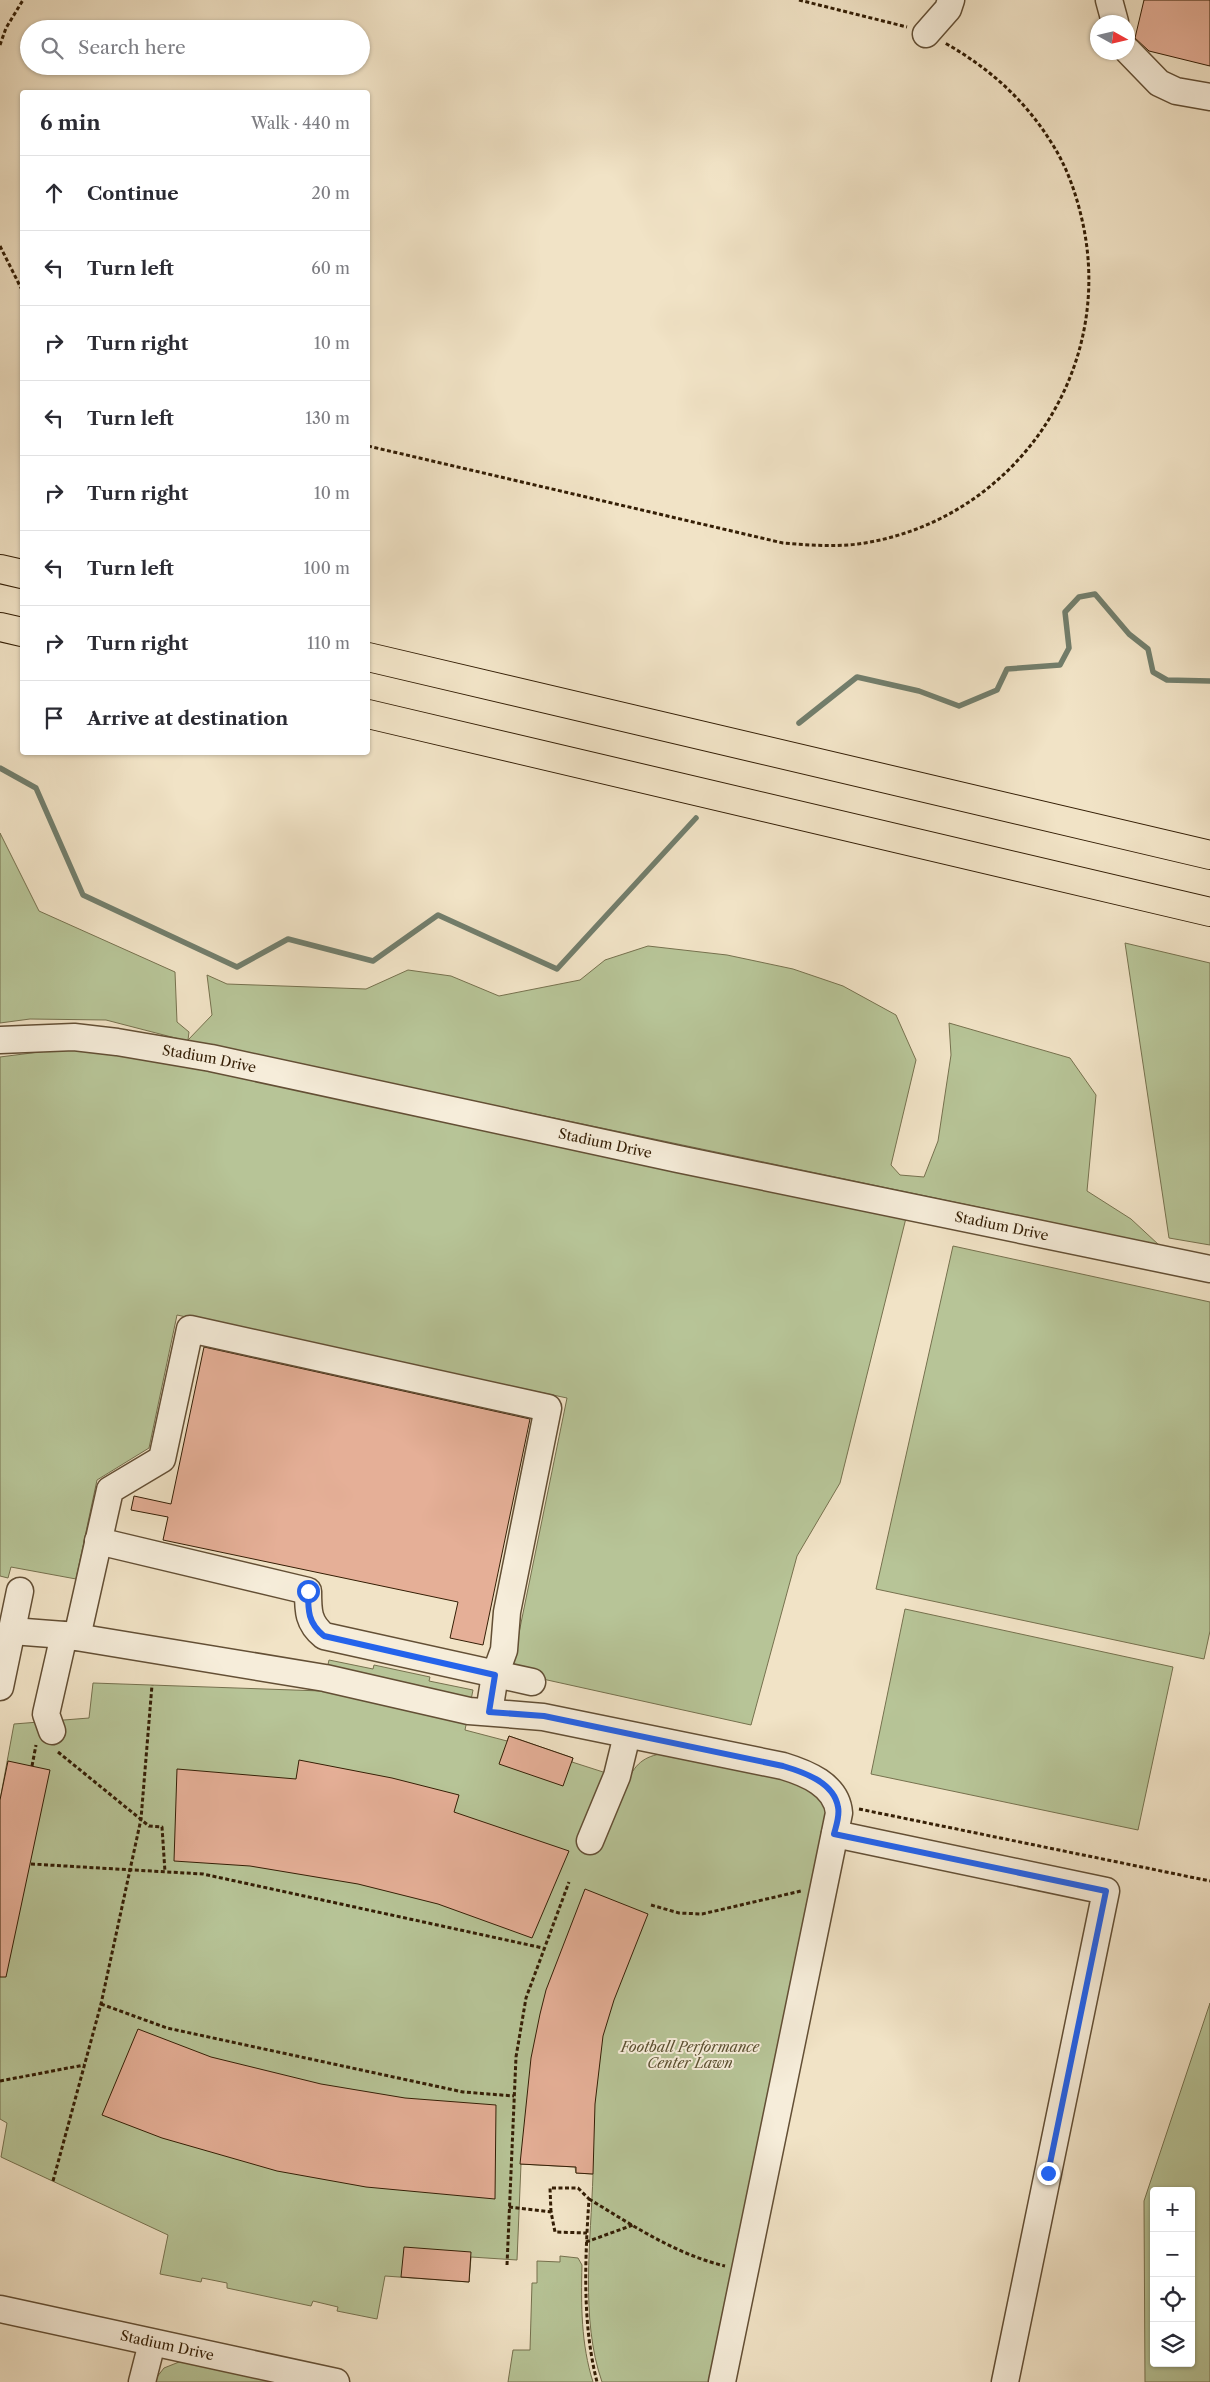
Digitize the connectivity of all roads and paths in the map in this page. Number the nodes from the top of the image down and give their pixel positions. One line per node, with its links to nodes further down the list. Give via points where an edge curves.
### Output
1 (23, 0): 7 (path)
2 (799, 0): 6 (path, via 894,22)
3 (951, 0): 6 (street, via 948,9)
4 (1108, 0): 5 (street)
5 (1113, 15)
6 (926, 34): 12 (path, via 976,61 1005,84 1031,112 1069,177 1081,212 1088,249 1086,324 1063,396 1021,458 994,484 930,524 858,544 820,546 783,543)
7 (0, 45)
8 (1135, 57): 9 (street, via 1159,82 1176,91)
9 (1210, 97)
10 (0, 246): 11 (path)
11 (20, 286)
12 (370, 446)
13 (0, 569): 14 (main road)
14 (20, 574)
15 (0, 627): 16 (main road)
16 (20, 632)
17 (370, 657): 19 (main road)
18 (370, 714): 20 (main road)
19 (1210, 855)
20 (1210, 912)
21 (0, 1040): 22 (street, Stadium Drive, via 74,1037 211,1058 642,1152)
22 (1210, 1269)
23 (98, 1541): 26 (street); 27 (street, via 308,1591 313,1627 324,1636); 27 (street, via 110,1490 162,1460 190,1329 548,1408 507,1612 504,1650)
24 (20, 1591): 25 (street)
25 (12, 1631): 26 (street); 30 (street)
26 (71, 1636): 31 (street, via 325,1678 469,1712); 33 (street, via 46,1714)
27 (495, 1675): 28 (street); 31 (street)
28 (532, 1682)
29 (152, 1685): 36 (path)
30 (0, 1687)
31 (489, 1712): 32 (street, via 544,1716)
32 (627, 1735): 35 (street, via 804,1772 826,1787); 38 (street, via 616,1776)
33 (50, 1742): 34 (path, via 36,1744); 36 (path)
34 (32, 1766)
35 (838, 1805): 37 (street); 42 (path)
36 (141, 1819): 40 (path); 41 (path, via 149,1826 162,1827)
37 (834, 1834): 44 (street); 66 (street, via 1106,1891)
38 (590, 1841)
39 (31, 1864): 40 (path)
40 (130, 1870): 41 (path); 47 (path)
41 (165, 1872): 46 (path, via 203,1874)
42 (1210, 1881)
43 (569, 1882): 46 (path)
44 (823, 1890): 45 (path, via 786,1894 702,1914 680,1913); 59 (street)
45 (651, 1905)
46 (543, 1948): 50 (path, via 526,1998 516,2057)
47 (101, 2004): 48 (path); 50 (path, via 167,2028 463,2092)
48 (84, 2065): 49 (path); 51 (path)
49 (0, 2081)
50 (514, 2096): 53 (path)
51 (53, 2181)
52 (589, 2199): 54 (path, via 578,2188 550,2188); 55 (path); 56 (path)
53 (509, 2207): 54 (path); 58 (path)
54 (551, 2212): 56 (path, via 554,2232)
55 (632, 2225): 57 (path); 59 (path, via 689,2255)
56 (587, 2234): 57 (path)
57 (586, 2242): 64 (path, via 588,2338)
58 (507, 2265)
59 (745, 2271): 65 (street)
60 (0, 2310): 61 (street, Stadium Drive)
61 (152, 2343): 62 (street); 63 (street, Stadium Drive)
62 (142, 2382)
63 (336, 2382)
64 (597, 2382)
65 (722, 2382)
66 (1005, 2382)

